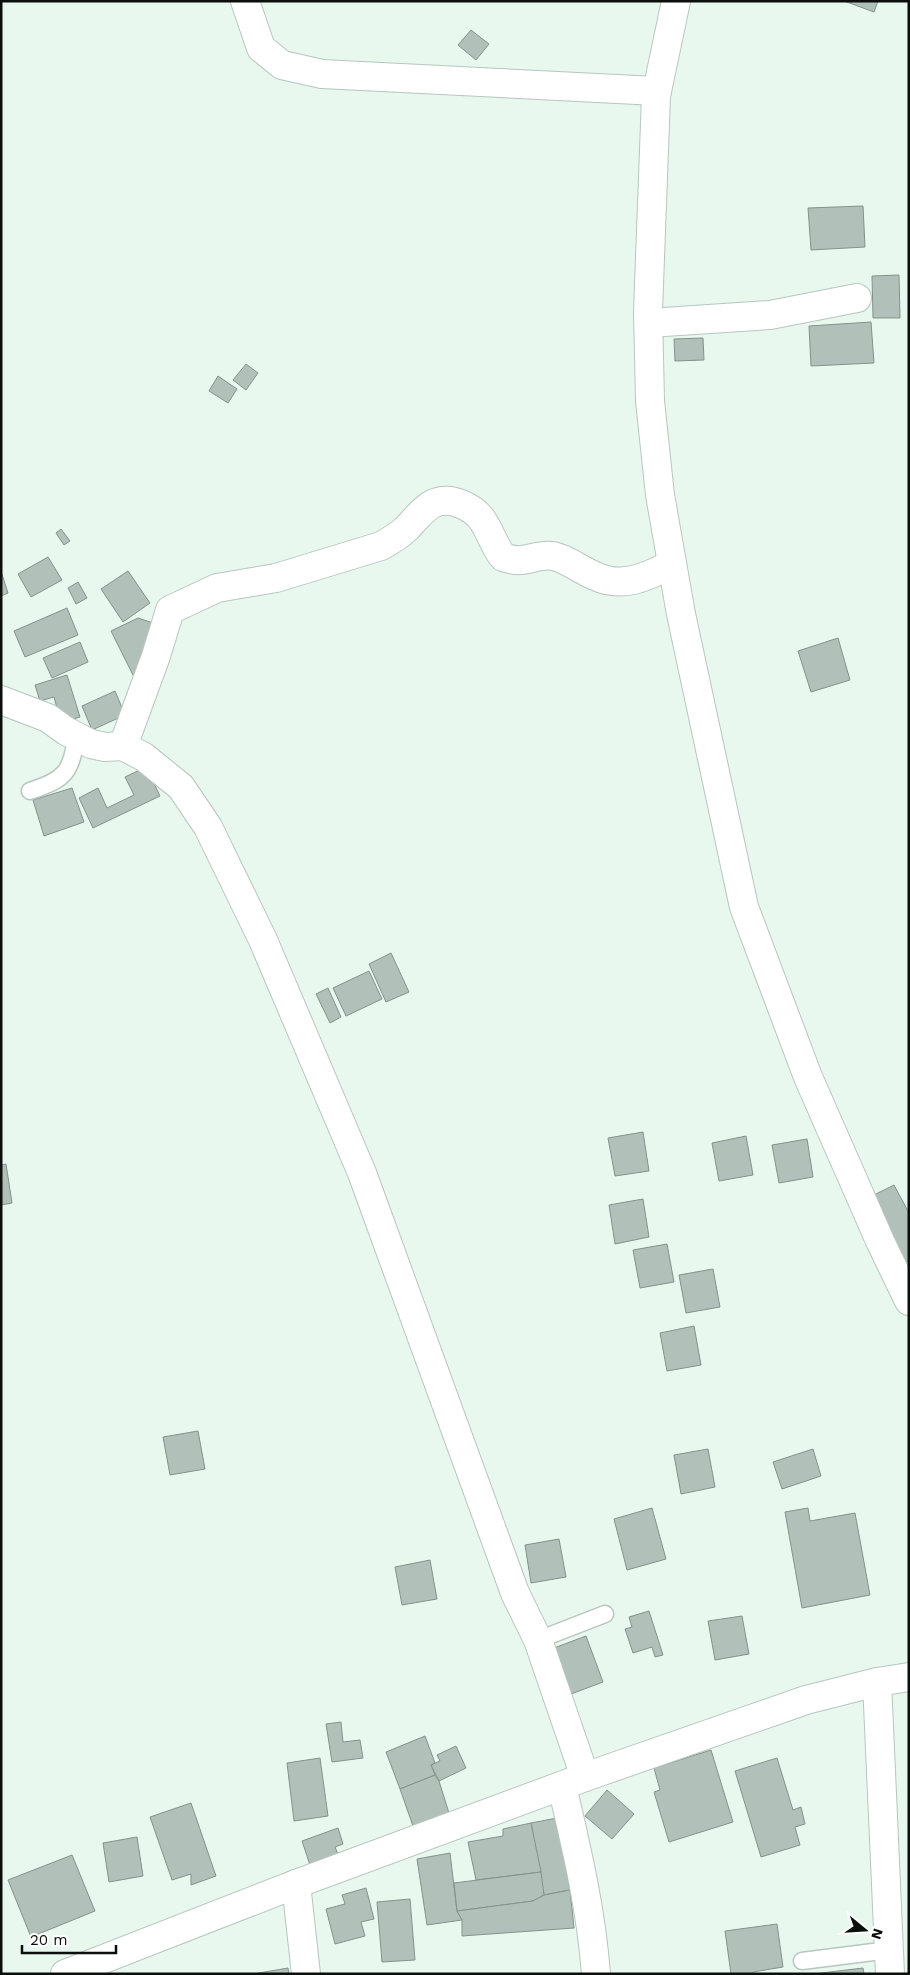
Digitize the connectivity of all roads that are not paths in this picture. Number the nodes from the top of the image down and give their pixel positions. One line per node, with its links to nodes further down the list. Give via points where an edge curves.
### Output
1 (245, 1): 3 (street, via 261,48 282,65 322,74)
2 (676, 1): 3 (street)
3 (657, 91): 5 (street)
4 (857, 298): 5 (street, via 770,315)
5 (649, 323): 6 (street, via 650,401 660,495)
6 (672, 564): 9 (street, via 649,576 615,582 596,577 550,555 522,560 503,557 480,517 469,508 442,500 432,503 396,537 381,546 276,578 217,588 170,610); 11 (street, via 744,907 808,1077)
7 (1, 700): 8 (street, via 48,718)
8 (77, 736): 9 (street, via 90,744); 10 (lane, via 72,762 65,774)
9 (122, 746): 13 (street, via 144,757 181,787 208,827 263,940 362,1173 514,1593)
10 (30, 791)
11 (909, 1301)
12 (605, 1614): 13 (lane)
13 (538, 1640): 16 (street)
14 (909, 1677): 15 (street)
15 (877, 1682): 16 (street, via 806,1700); 19 (street)
16 (573, 1782): 17 (street); 22 (street)
17 (296, 1884): 20 (street); 21 (street)
18 (802, 1961): 19 (lane)
19 (890, 1962)
20 (65, 1974)
21 (306, 1974)
22 (596, 1974)

